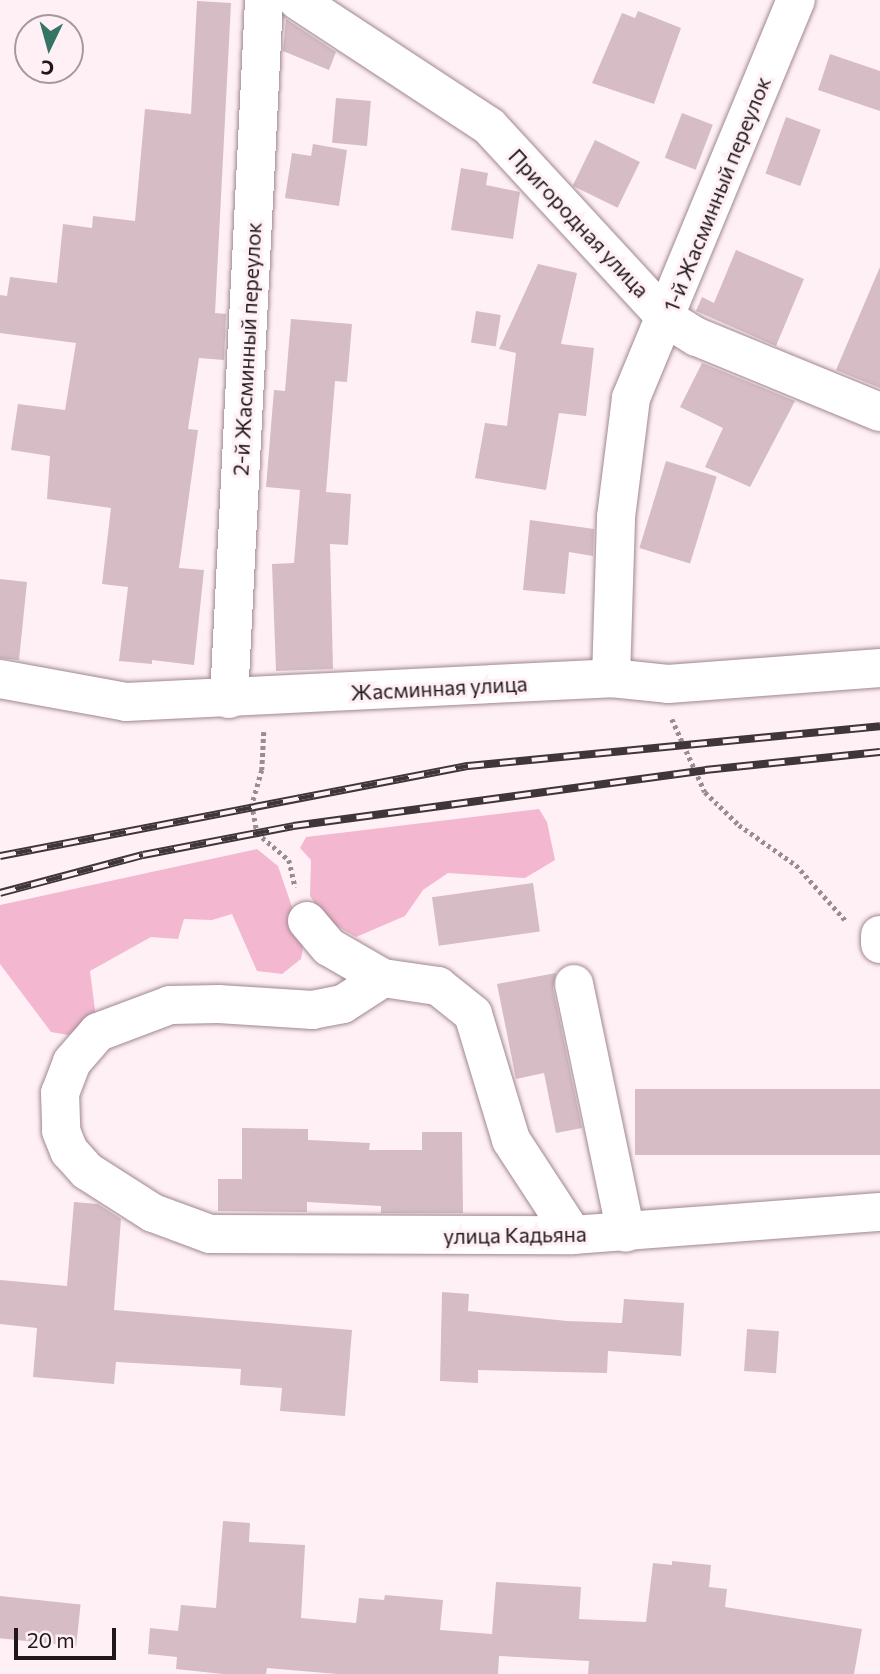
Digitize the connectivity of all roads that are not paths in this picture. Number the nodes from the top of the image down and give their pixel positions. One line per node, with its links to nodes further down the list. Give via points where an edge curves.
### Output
1 (264, 0): 9 (street, 2-й Жасминный переулок)
2 (297, 0): 4 (street, Пригородная улица, via 489,126)
3 (796, 0): 4 (street, 1-й Жасминный переулок)
4 (666, 318): 5 (street, Пригородная улица, via 697,337); 7 (street, 1-й Жасминный переулок, via 631,398 616,517)
5 (880, 412)
6 (880, 668): 7 (street, Жасминная улица, via 668,684)
7 (611, 678): 9 (street, Жасминная улица)
8 (0, 679): 9 (street, Жасминная улица, via 125,702)
9 (243, 698)
10 (307, 921): 11 (street, via 328,947)
11 (383, 978): 15 (street, via 438,986 472,1014 511,1140); 15 (street, улица Кадьяна, via 343,1004 313,1010 218,1003 170,1005 98,1032 72,1062 60,1093 61,1131 69,1151 87,1171 153,1213 210,1234)
12 (574, 984): 14 (street)
13 (880, 1212): 14 (street, улица Кадьяна)
14 (626, 1233): 15 (street, улица Кадьяна)
15 (573, 1235)

